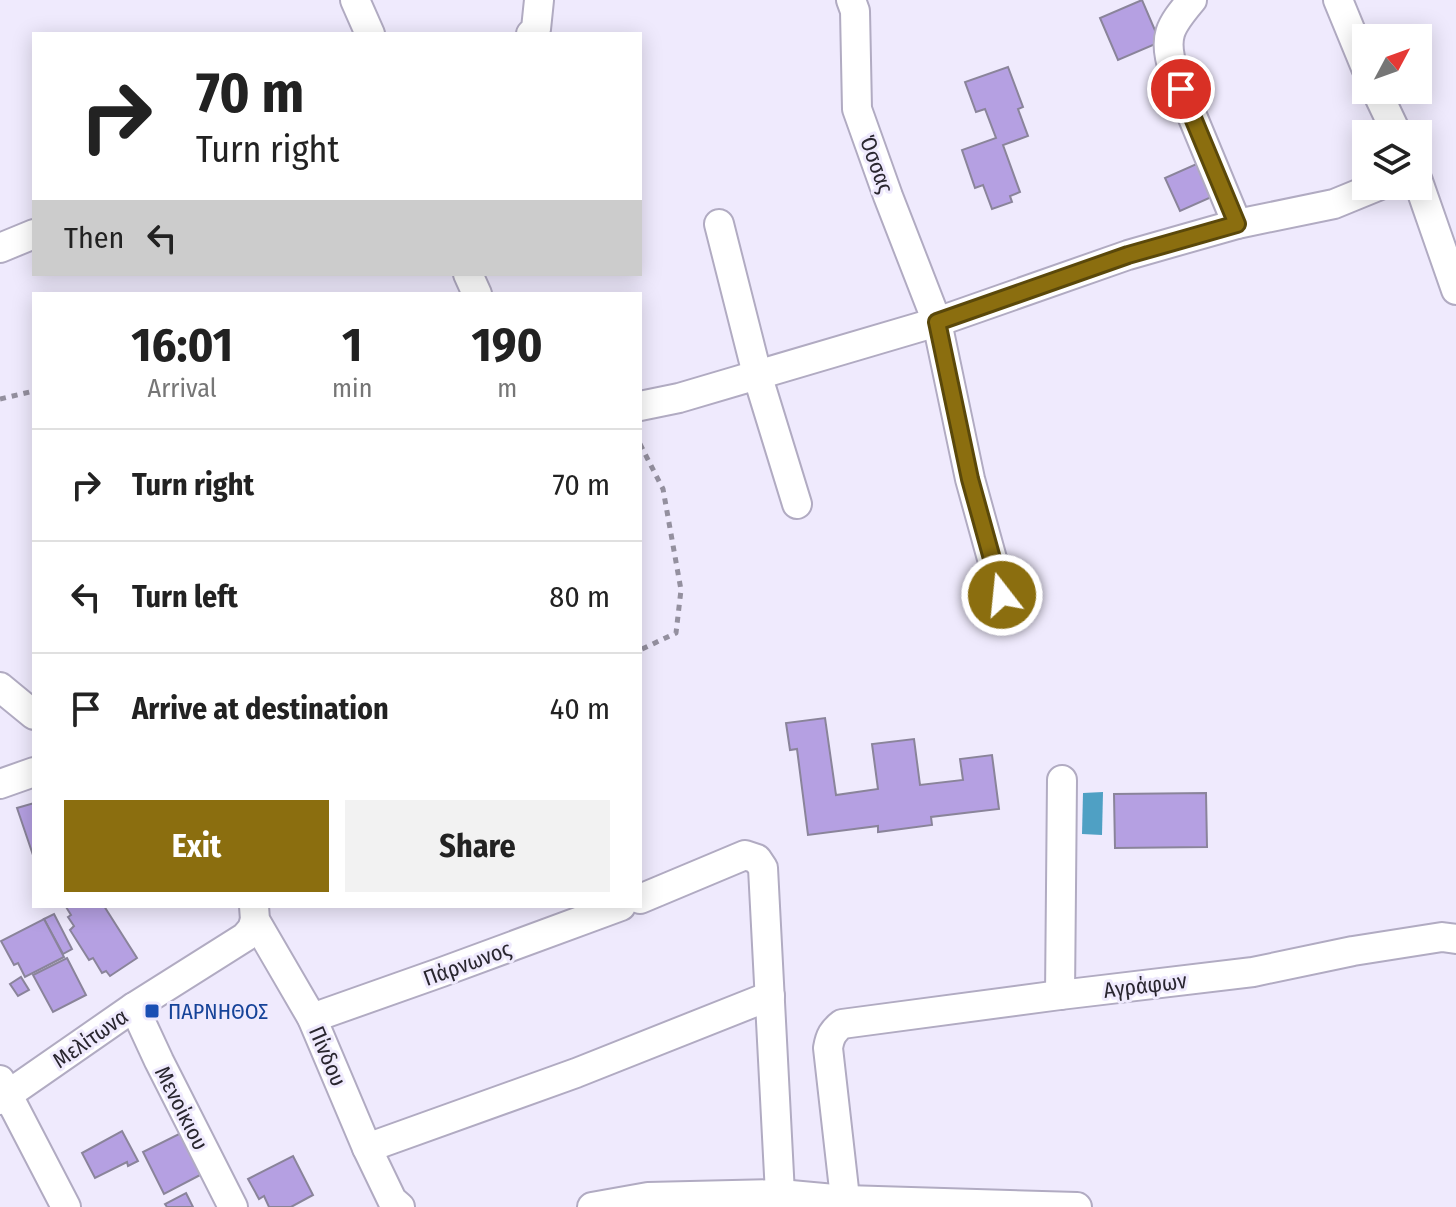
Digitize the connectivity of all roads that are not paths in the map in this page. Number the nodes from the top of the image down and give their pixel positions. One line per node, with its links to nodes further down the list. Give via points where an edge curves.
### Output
1 (355, 0): 6 (street)
2 (539, 0): 7 (street)
3 (851, 0): 16 (street, Όσσας, via 857,109)
4 (1192, 0): 12 (street, via 1176,22 1167,49)
5 (1338, 0): 8 (street)
6 (369, 32)
7 (533, 32)
8 (1352, 34)
9 (1352, 197): 12 (street)
10 (1425, 200): 15 (street)
11 (719, 224): 17 (street)
12 (1237, 224): 16 (street, via 1128,255)
13 (32, 235): 14 (street)
14 (0, 248)
15 (1456, 290)
16 (937, 322): 17 (street); 20 (street, Όσσας, via 970,479)
17 (757, 374): 18 (street); 19 (street)
18 (642, 406)
19 (797, 504)
20 (1002, 595)
21 (0, 687): 22 (street)
22 (32, 713)
23 (32, 773): 25 (street)
24 (1062, 780): 30 (street)
25 (0, 784)
26 (642, 898): 31 (street, via 745,855 757,859 763,868)
27 (616, 908): 33 (street, Πάρνωνος)
28 (254, 913): 32 (street, Μελίτωνα, via 245,937); 33 (street, Πίνδου)
29 (1456, 939): 30 (street, Αγράφων, via 1353,951 1253,972)
30 (1060, 995): 38 (street, Αγράφων, via 842,1024 834,1030 828,1048)
31 (770, 996): 35 (street); 36 (street)
32 (134, 1007): 34 (street, Μελίτωνα); 41 (street, Μενοίκιου)
33 (312, 1018): 35 (street, Πίνδου)
34 (2, 1092): 40 (street)
35 (367, 1148): 39 (street, Πίνδου)
36 (780, 1194): 37 (street); 38 (street)
37 (661, 1202): 42 (street, via 648,1197)
38 (846, 1203): 43 (street)
39 (394, 1205)
40 (66, 1207)
41 (233, 1207)
42 (592, 1207)
43 (1077, 1207)

